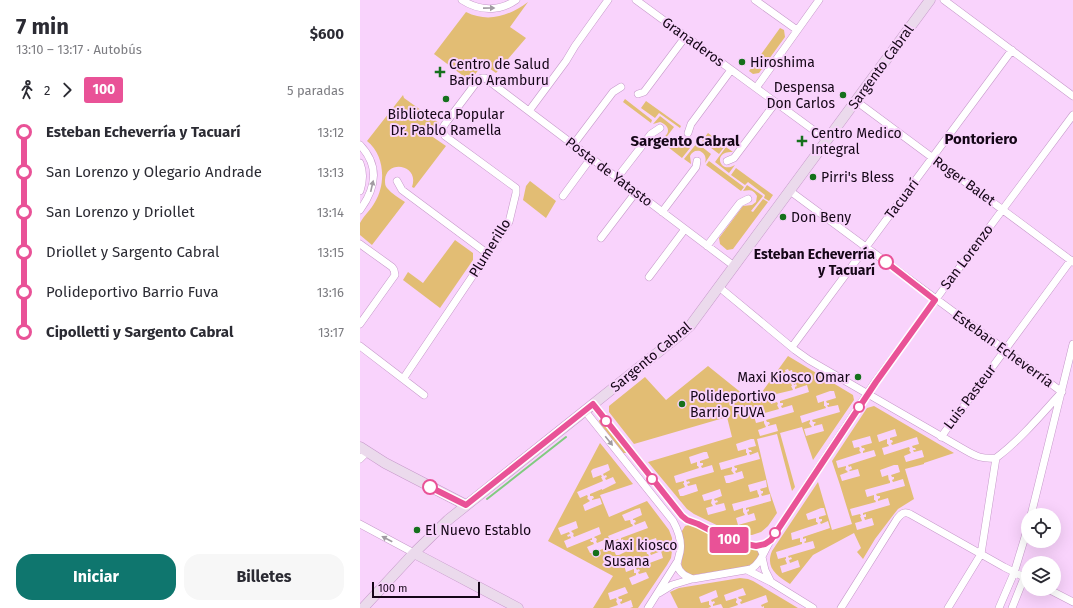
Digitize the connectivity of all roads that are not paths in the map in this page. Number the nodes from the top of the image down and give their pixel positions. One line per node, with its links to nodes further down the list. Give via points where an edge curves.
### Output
1 (462, 0): 2 (street, one-way to 2, via 485,9 507,5)
2 (516, 0)
3 (608, 0): 20 (street)
4 (636, 0): 10 (street, Granaderos)
5 (755, 0): 9 (street)
6 (819, 0): 9 (street)
7 (930, 0): 18 (main road, Sargento Cabral)
8 (944, 0): 11 (street)
9 (797, 30): 15 (street)
10 (686, 36): 12 (street, Granaderos); 16 (street, via 644,92)
11 (1012, 50): 17 (street); 28 (street, Tacuarí)
12 (731, 70): 15 (street, Granaderos); 23 (street, via 691,124)
13 (485, 78): 20 (street, Posta de Yatasto); 47 (street, Plumerillo, via 479,79 442,129 445,136 516,188 509,222)
14 (622, 87): 25 (street, via 613,92)
15 (756, 88): 19 (street, Granaderos)
16 (638, 94)
17 (1073, 96)
18 (856, 101): 24 (main road, Sargento Cabral); 28 (street, Roger Balet)
19 (776, 102): 24 (street, Granaderos); 30 (street, via 734,158)
20 (529, 111): 25 (street, Posta de Yatasto)
21 (1073, 115): 40 (street, San Lorenzo)
22 (660, 128): 32 (street, via 651,134)
23 (688, 133)
24 (827, 140): 35 (main road, Sargento Cabral)
25 (573, 144): 27 (street, Posta de Yatasto)
26 (360, 145): 39 (street, one-way to 26, via 372,189 374,172 371,160)
27 (591, 158): 32 (street, Posta de Yatasto); 37 (street)
28 (932, 158): 40 (street, Roger Balet); 46 (street, Tacuarí)
29 (697, 161): 41 (street, via 696,167)
30 (727, 161)
31 (360, 164): 34 (street, via 363,173)
32 (617, 178): 36 (street, Posta de Yatasto)
33 (397, 181): 47 (street, via 402,190)
34 (360, 191)
35 (790, 191): 46 (street, Esteban Echeverría); 49 (main road, Sargento Cabral)
36 (636, 192): 41 (street, Posta de Yatasto); 43 (street)
37 (563, 196)
38 (748, 199): 45 (street, via 740,203)
39 (360, 210)
40 (1002, 210): 48 (street, Roger Balet); 52 (street, San Lorenzo)
41 (662, 212): 42 (street, Posta de Yatasto)
42 (685, 229): 45 (street, Posta de Yatasto); 50 (street)
43 (601, 238)
44 (360, 244): 53 (street, via 392,267 395,275)
45 (707, 246): 49 (street, Posta de Yatasto)
46 (866, 247): 52 (street, Esteban Echeverría); 56 (street, Tacuarí)
47 (488, 254): 58 (street, Plumerillo)
48 (1072, 261): 57 (street, Luis Pasteur)
49 (734, 266): 51 (main road, Sargento Cabral)
50 (649, 277)
51 (719, 287): 56 (street); 62 (main road, Sargento Cabral, via 686,330)
52 (935, 300): 57 (street, Esteban Echeverría); 60 (street, San Lorenzo)
53 (360, 324)
54 (1073, 344): 59 (street)
55 (360, 346): 58 (street)
56 (792, 347): 60 (street, via 809,360)
57 (1005, 350): 59 (street, Esteban Echeverría); 63 (street, Luis Pasteur)
58 (403, 379): 61 (street)
59 (1062, 392): 66 (street, via 1039,418); 70 (street)
60 (868, 394): 63 (street); 74 (street, San Lorenzo)
61 (424, 395)
62 (589, 408): 65 (street); 68 (street, one-way to 68); 69 (main road, Sargento Cabral)
63 (941, 437): 66 (street, via 975,456)
64 (364, 449): 67 (street); 69 (main road)
65 (632, 454): 68 (street); 71 (street)
66 (996, 458): 78 (street)
67 (360, 459)
68 (624, 460): 73 (street)
69 (466, 505): 77 (main road, Sargento Cabral)
70 (1033, 508)
71 (687, 520): 73 (street); 75 (street, via 729,540)
72 (360, 524): 77 (street, one-way to 72)
73 (678, 530): 80 (street, via 680,550)
74 (771, 540): 75 (street); 79 (street, San Lorenzo)
75 (756, 546): 79 (street, via 760,548)
76 (1022, 548): 82 (street)
77 (414, 553): 90 (main road); 91 (main road, Sargento Cabral)
78 (981, 554): 82 (street); 94 (street, via 905,512 900,514); 95 (street)
79 (763, 556): 81 (street, San Lorenzo, via 755,566); 85 (street, via 765,570)
80 (677, 562): 84 (street, via 682,574); 87 (street)
81 (747, 570): 84 (street); 85 (street)
82 (1014, 573): 83 (street); 96 (street)
83 (1021, 576)
84 (693, 579): 87 (street, via 672,585)
85 (771, 582): 93 (street)
86 (1021, 589): 97 (street)
87 (656, 596): 92 (street)
88 (1061, 596): 89 (street)
89 (1073, 602)
90 (515, 607)
91 (363, 608)
92 (648, 608)
93 (813, 608)
94 (841, 608)
95 (948, 608)
96 (999, 608)
97 (1012, 608)

